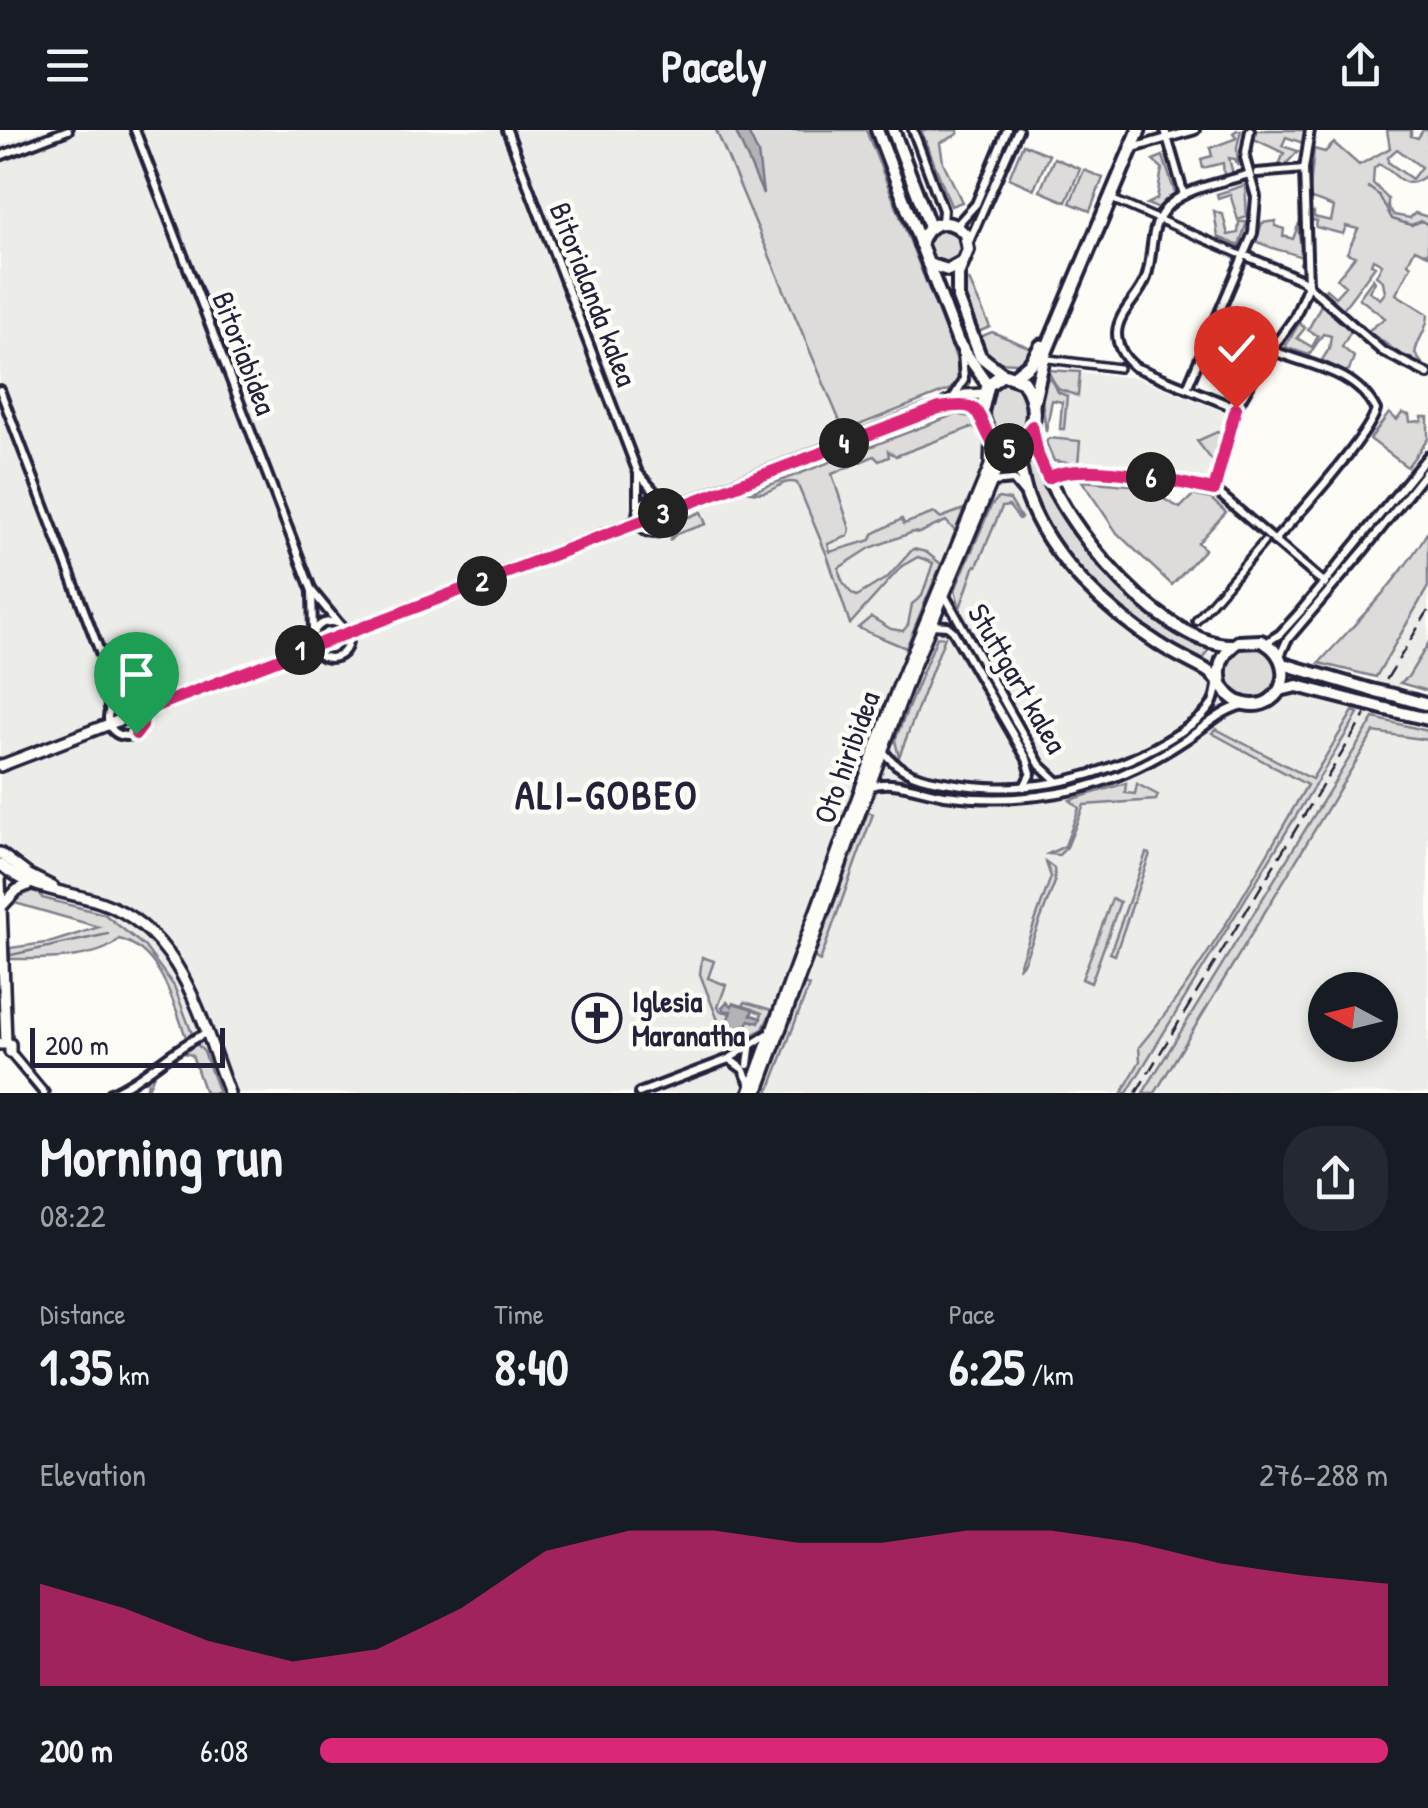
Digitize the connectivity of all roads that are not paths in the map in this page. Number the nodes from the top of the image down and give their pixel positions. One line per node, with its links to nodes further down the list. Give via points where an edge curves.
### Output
1 (68, 130): 16 (street)
2 (135, 130): 61 (street, Bitoriabidea)
3 (507, 130): 50 (street, Bitorialanda kalea)
4 (876, 130): 25 (main road)
5 (893, 130): 24 (main road)
6 (913, 130): 22 (street)
7 (1007, 130): 23 (street, via 976,204)
8 (1018, 130): 26 (street)
9 (1132, 130): 36 (main road, via 1038,352 1028,367)
10 (1139, 130): 15 (main road)
11 (1195, 130): 14 (street)
12 (1250, 130): 18 (street, via 1245,150)
13 (1310, 130): 17 (street)
14 (1166, 134): 15 (street); 19 (street)
15 (1132, 148): 41 (main road, via 1044,356)
16 (0, 156)
17 (1304, 169): 18 (street); 30 (street)
18 (1253, 174): 19 (street); 27 (street, via 1253,234)
19 (1184, 195): 21 (street)
20 (1116, 201): 21 (street)
21 (1158, 219): 27 (street); 37 (street, via 1148,273 1121,318 1118,341 1130,364)
22 (942, 222): 23 (main road); 24 (main road)
23 (956, 226): 26 (main road)
24 (930, 227): 25 (main road)
25 (920, 244): 29 (main road)
26 (968, 245): 28 (main road)
27 (1242, 254): 30 (street); 37 (street)
28 (961, 263): 29 (main road, via 941,270); 36 (main road, via 958,298 977,350 988,365)
29 (928, 264): 31 (main road)
30 (1308, 285): 32 (street, via 1295,318); 35 (street, via 1382,351)
31 (960, 346): 39 (main road); 40 (street, via 966,371)
32 (1270, 350): 43 (street); 58 (street, via 1329,370 1376,410)
33 (1050, 359): 34 (street)
34 (1119, 368)
35 (1428, 374)
36 (1009, 375): 39 (main road); 41 (main road, via 1027,386)
37 (1186, 388): 43 (street)
38 (0, 390): 71 (street)
39 (986, 390): 40 (street); 44 (main road)
40 (952, 400): 42 (street)
41 (1033, 404): 45 (main road)
42 (939, 408): 44 (street, via 967,405); 56 (street)
43 (1236, 408): 53 (street)
44 (981, 414): 46 (main road)
45 (1032, 426): 47 (main road); 51 (main road)
46 (991, 440): 47 (main road); 92 (street, Oto hiribidea, via 990,466 897,690)
47 (1011, 447): 52 (street, Oto hiribidea); 54 (main road)
48 (1428, 456): 60 (street)
49 (1428, 469): 70 (street, via 1286,640)
50 (638, 473): 55 (street, Bitorialanda kalea); 57 (street, Bitorialanda kalea)
51 (1048, 478): 53 (street, via 1069,470); 69 (main road, via 1082,535 1120,580 1186,630)
52 (990, 483): 54 (street, via 1013,480); 62 (street, Oto hiribidea)
53 (1214, 490): 58 (street)
54 (1027, 498): 72 (main road, via 1058,549 1104,602)
55 (662, 500): 56 (street, Bitorialanda kalea); 57 (street, via 647,500)
56 (670, 510): 57 (street); 57 (street, via 670,523 660,532 648,531)
57 (638, 517): 66 (street)
58 (1274, 541): 60 (street)
59 (1264, 542): 63 (street)
60 (1325, 584): 68 (street)
61 (312, 591): 64 (street, Bitoriabidea); 67 (street, Bitoriabidea)
62 (944, 594): 65 (street, Oto hiribidea); 82 (street, Stuttgart kalea, via 1040,765)
63 (1196, 621)
64 (340, 624): 66 (street, Bitoriabidea); 67 (street, via 326,622)
65 (931, 625): 79 (street, Oto hiribidea); 85 (street, Stuttgart kalea, via 953,631 1018,744 1031,769)
66 (347, 633): 67 (street); 67 (street, via 347,646 336,657 320,655)
67 (313, 640): 76 (street)
68 (1266, 643): 69 (main road); 70 (main road)
69 (1233, 645): 72 (main road, via 1224,654)
70 (1281, 660): 73 (main road); 75 (main road, bridge, via 1296,670)
71 (105, 664): 76 (street); 77 (street)
72 (1219, 680): 74 (main road, via 1228,696); 82 (street, via 1208,708 1170,739 1118,766)
73 (1279, 690): 74 (main road, via 1260,704); 78 (main road, bridge, via 1292,685)
74 (1244, 704): 83 (street, via 1139,767 1074,790 981,798)
75 (1428, 705)
76 (140, 707): 77 (street); 77 (street, via 120,701); 77 (street, via 142,726 131,736 116,733)
77 (109, 718): 81 (street)
78 (1428, 720)
79 (882, 750): 80 (street); 84 (street, Oto hiribidea)
80 (890, 761): 83 (street); 85 (street, via 933,780)
81 (0, 766)
82 (1058, 782): 85 (street)
83 (882, 783): 84 (street)
84 (869, 787): 97 (street, Oto hiribidea)
85 (1024, 787)
86 (0, 853): 90 (street)
87 (0, 864): 89 (street)
88 (0, 879): 91 (street)
89 (28, 884): 90 (street); 91 (street)
90 (74, 896): 93 (street, via 114,908 152,933 178,965)
91 (3, 905): 94 (street)
92 (772, 1030): 95 (street); 97 (street, Oto hiribidea)
93 (206, 1033): 100 (street); 101 (street)
94 (4, 1048): 99 (street)
95 (750, 1048): 96 (street); 97 (street)
96 (732, 1061): 97 (street); 98 (street); 102 (street)
97 (758, 1065): 98 (street, Oto hiribidea)
98 (752, 1091)
99 (44, 1093)
100 (112, 1093)
101 (229, 1093)
102 (639, 1093)

